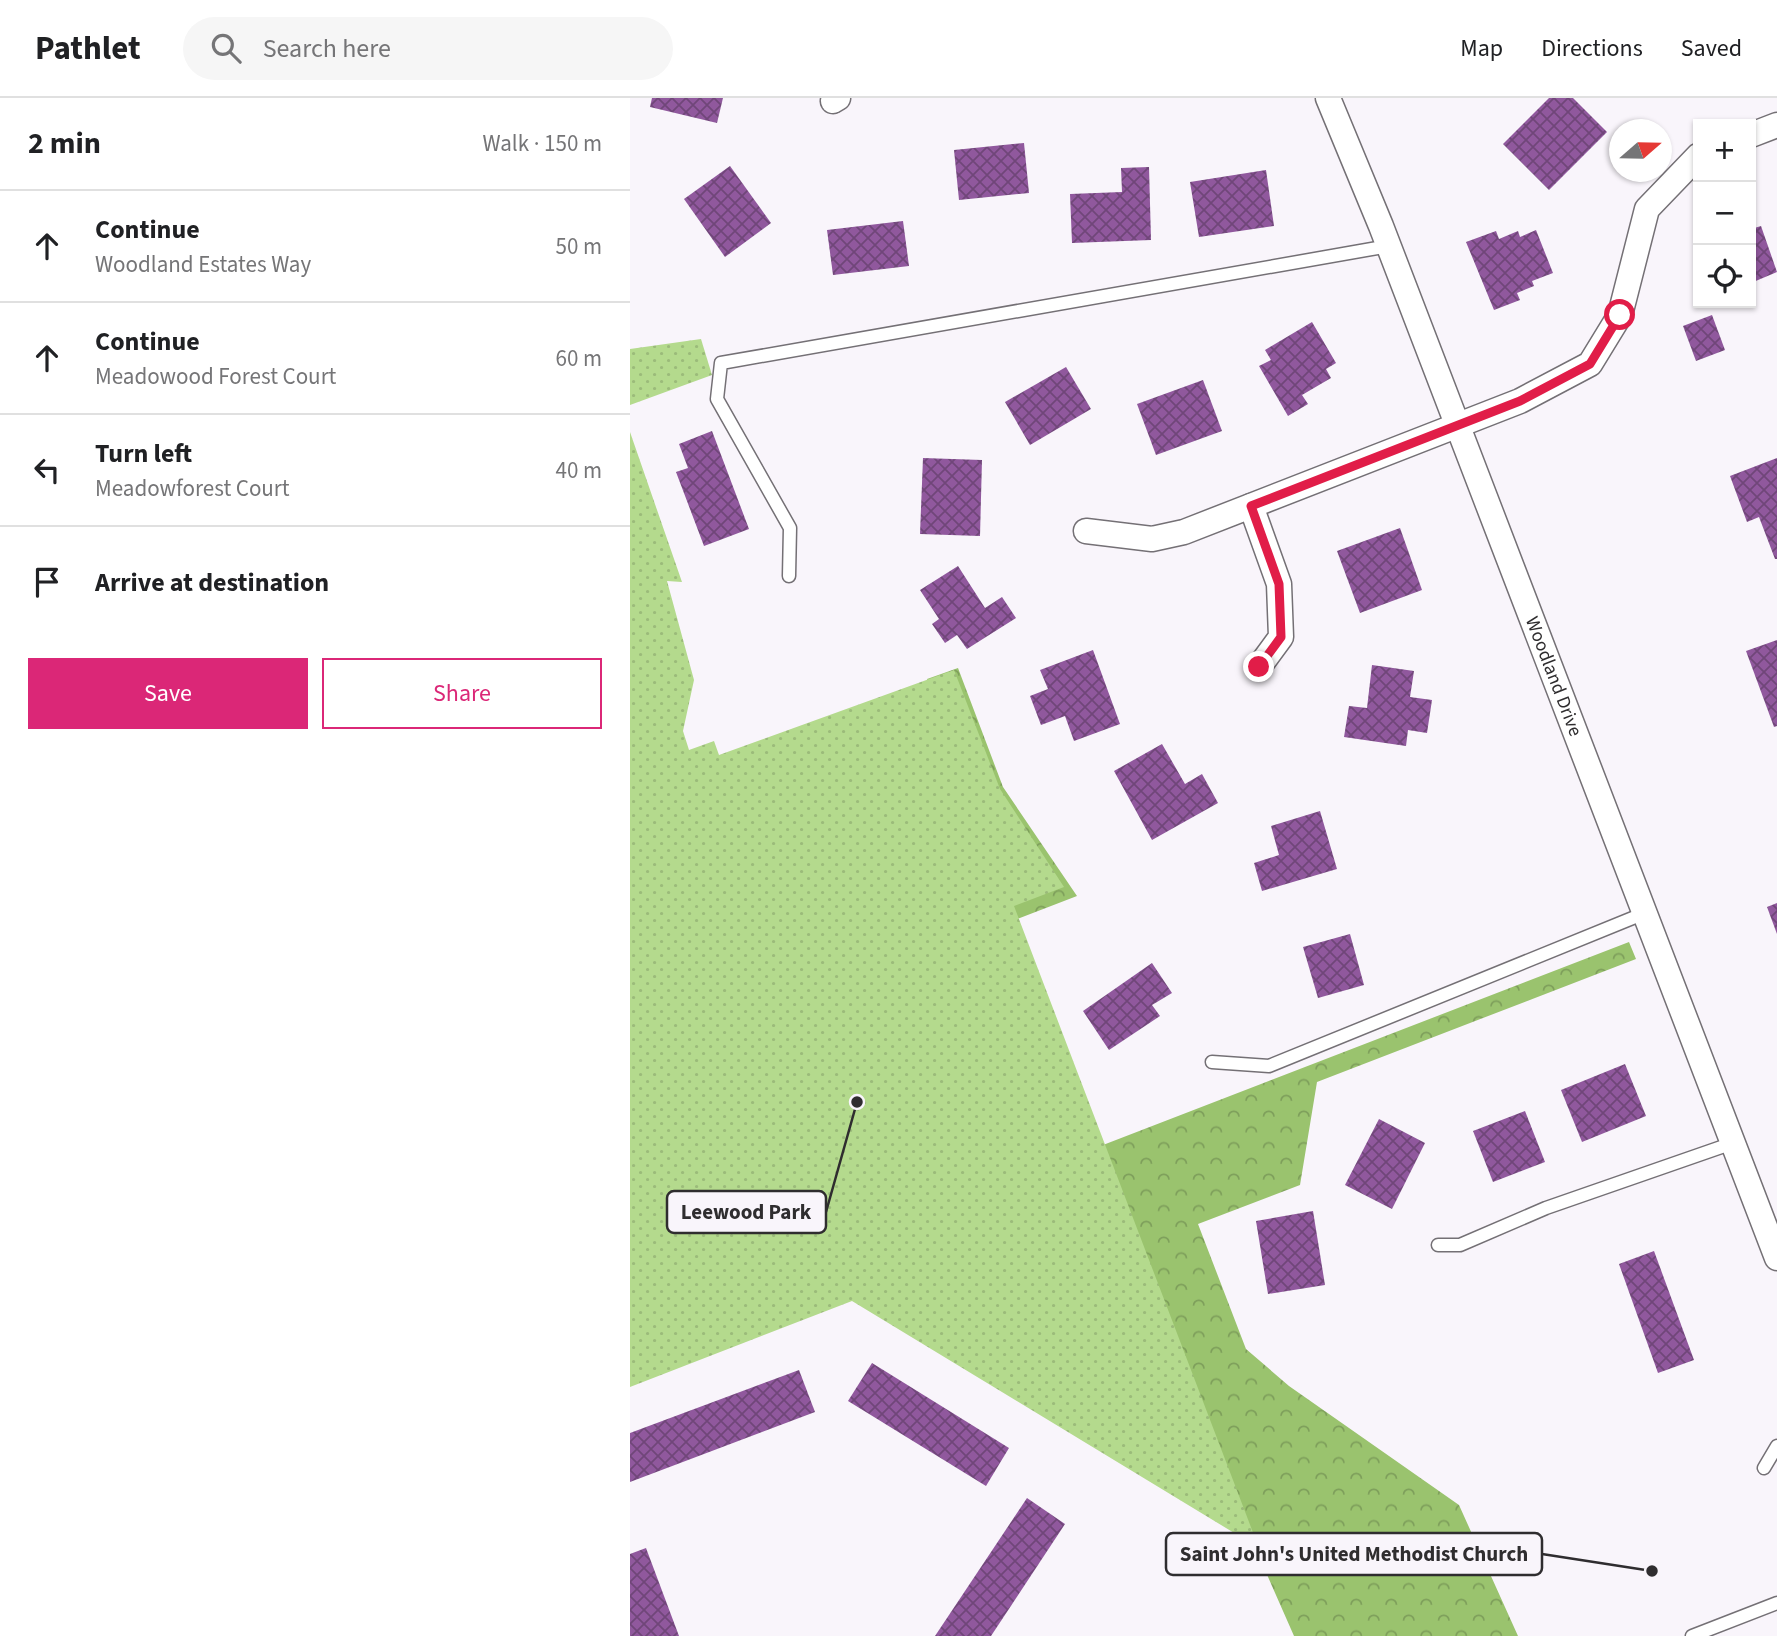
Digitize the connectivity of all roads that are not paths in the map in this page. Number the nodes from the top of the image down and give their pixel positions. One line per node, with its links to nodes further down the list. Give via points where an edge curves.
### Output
1 (1328, 98): 5 (street, Woodland Drive)
2 (1777, 125): 3 (street)
3 (1756, 133)
4 (1693, 161): 6 (street, via 1647,208 1620,315 1590,364 1520,401)
5 (1389, 246): 6 (street, Woodland Drive); 9 (lane, via 721,363 717,399 790,528)
6 (1457, 425): 7 (street); 11 (street, Woodland Drive)
7 (1251, 506): 8 (street, via 1152,539); 10 (street, via 1279,584 1281,637)
8 (1086, 531)
9 (789, 576)
10 (1259, 667)
11 (1645, 914): 12 (lane, via 1269,1066); 13 (street, Woodland Drive)
12 (1212, 1062)
13 (1733, 1143): 14 (lane, via 1546,1209 1460,1245); 15 (street, Woodland Drive)
14 (1438, 1245)
15 (1777, 1258)
16 (1777, 1446): 17 (lane)
17 (1764, 1468)
18 (1777, 1604): 19 (lane)
19 (1692, 1636)

